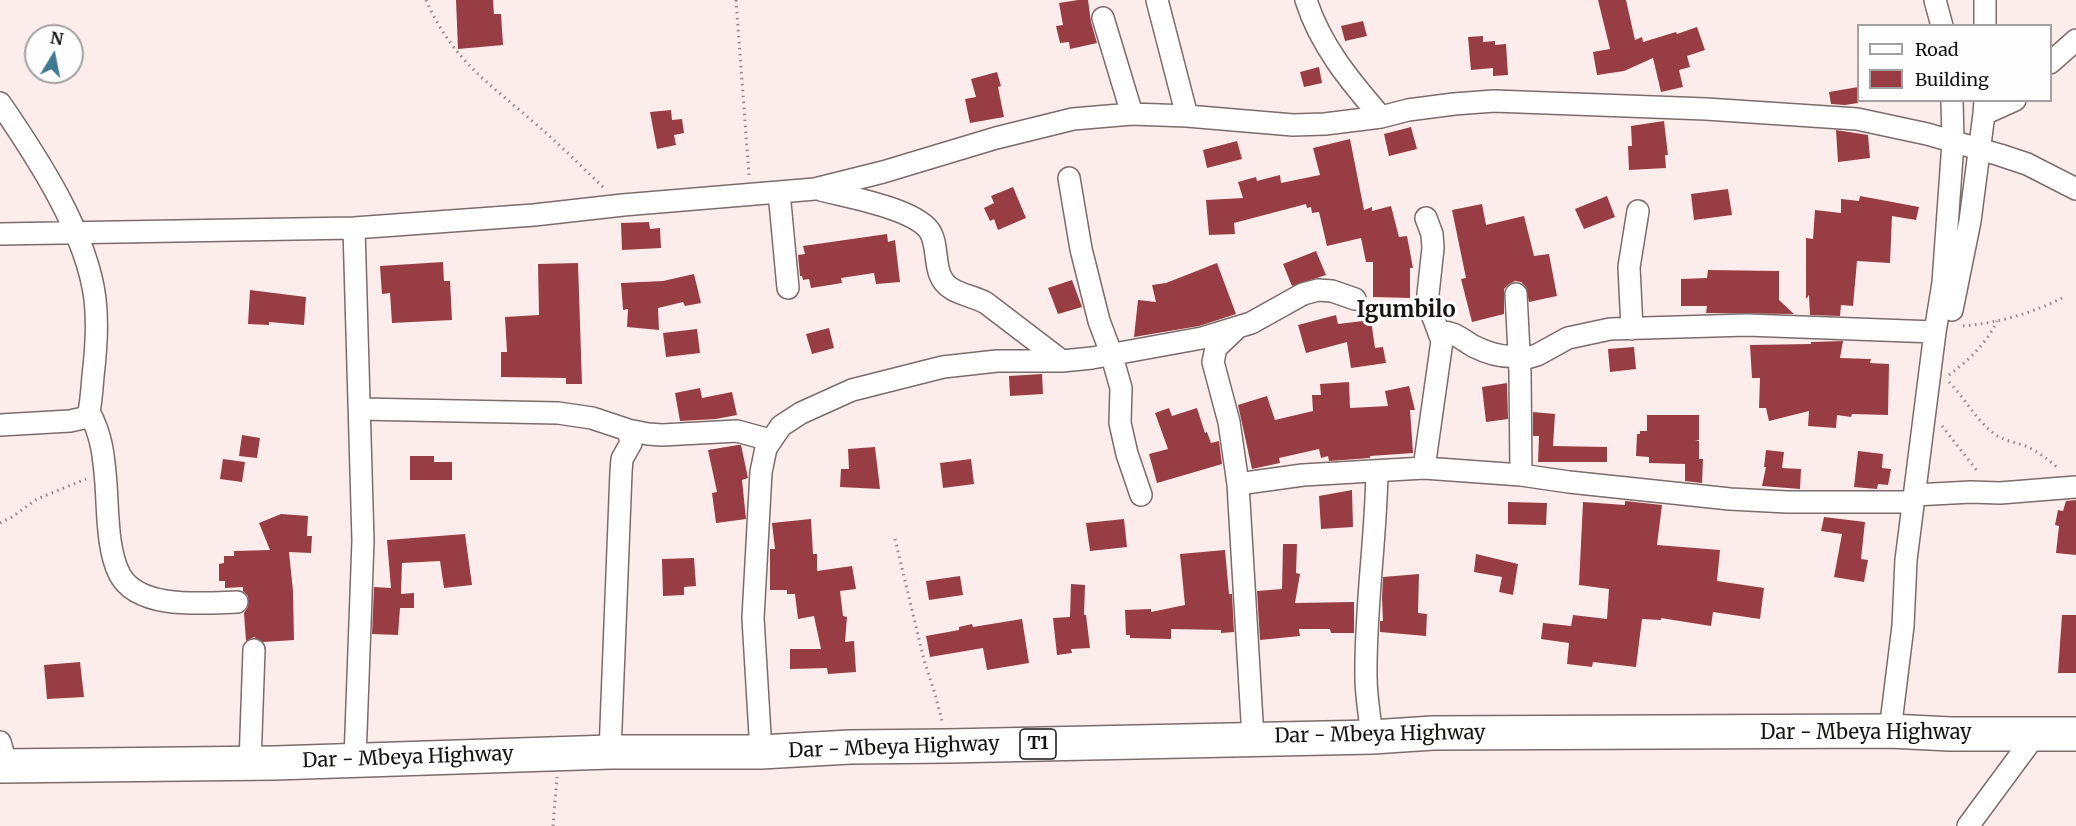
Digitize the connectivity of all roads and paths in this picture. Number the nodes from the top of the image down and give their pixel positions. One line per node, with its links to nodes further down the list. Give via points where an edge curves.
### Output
1 (426, 0): 26 (path, via 448,42 472,70)
2 (736, 0): 25 (path)
3 (1157, 0): 17 (street)
4 (1306, 0): 18 (street, via 1325,45)
5 (1935, 0): 8 (street)
6 (1986, 0): 9 (street)
7 (1103, 18): 16 (street)
8 (1941, 24)
9 (1985, 24)
10 (2076, 40): 11 (street)
11 (2052, 61)
12 (1952, 102): 19 (street)
13 (2006, 102): 15 (street)
14 (0, 103): 30 (street, via 49,181)
15 (1984, 107): 20 (street)
16 (1132, 114): 17 (street); 22 (street, via 1043,125)
17 (1187, 116): 18 (street, via 1293,125)
18 (1381, 117): 19 (street, via 1494,101 1706,109 1857,119)
19 (1953, 142): 20 (street); 39 (street)
20 (1980, 149): 23 (street, via 2027,164); 39 (street, via 1956,295)
21 (1069, 178): 41 (street, via 1081,249)
22 (815, 189): 24 (street); 43 (street, via 878,204 924,225 931,234 936,264 947,285 977,297)
23 (2076, 189)
24 (779, 192): 25 (street); 32 (street)
25 (751, 194): 26 (street)
26 (623, 205): 29 (street)
27 (1638, 211): 38 (street, via 1629,267)
28 (1426, 218): 40 (street, via 1433,248 1428,294)
29 (354, 228): 30 (street); 45 (street)
30 (74, 232): 31 (street); 46 (street, via 90,275 96,315)
31 (0, 234)
32 (788, 288)
33 (1516, 294): 42 (street)
34 (2064, 297): 36 (path)
35 (1354, 299): 37 (street, via 1318,290)
36 (1996, 321): 39 (path); 55 (path, via 1971,357 1944,378 1993,433 2030,448 2057,466)
37 (1237, 327): 41 (street, via 1202,338); 54 (street, via 1216,348 1213,362 1229,422)
38 (1632, 329): 39 (street, via 1747,325); 42 (street, via 1600,330 1568,338 1537,355)
39 (1941, 329): 44 (street)
40 (1439, 332): 42 (street, via 1452,332 1488,352); 50 (street, via 1442,353)
41 (1111, 353): 43 (street); 57 (street, via 1121,388 1119,409 1127,454)
42 (1519, 358): 52 (street)
43 (1062, 361): 49 (street, via 974,363 907,375 852,390 788,420)
44 (1925, 406): 56 (path); 58 (street)
45 (360, 409): 48 (street, via 558,413 592,418); 73 (street, via 363,541)
46 (89, 412): 47 (street, via 88,417 70,421); 53 (street, via 100,435)
47 (0, 425)
48 (628, 430): 49 (street, via 662,435 737,431); 69 (street, via 631,443 622,459 617,533)
49 (770, 440): 70 (street, via 761,472 753,618)
50 (1425, 468): 51 (street); 52 (street)
51 (1377, 471): 54 (street); 66 (street, via 1366,679)
52 (1521, 475): 58 (street, via 1740,500)
53 (105, 476): 59 (path, via 70,484); 61 (street, via 109,530 119,573 125,582 159,599 183,603)
54 (1238, 484): 67 (street)
55 (2071, 487): 56 (street)
56 (1991, 492): 58 (street)
57 (1142, 495)
58 (1914, 498): 63 (street)
59 (0, 523)
60 (895, 539): 68 (path)
61 (237, 602)
62 (254, 650): 74 (street)
63 (1890, 732): 64 (highway, Dar - Mbeya Highway / T1); 66 (highway, Dar - Mbeya Highway / T1, via 1444,732)
64 (2036, 734): 65 (highway, Dar - Mbeya Highway / T1); 76 (street)
65 (2076, 734)
66 (1372, 737): 67 (highway, Dar - Mbeya Highway / T1)
67 (1253, 738): 68 (highway, Dar - Mbeya Highway / T1)
68 (948, 746): 70 (highway, Dar - Mbeya Highway / T1)
69 (610, 752): 70 (highway, Dar - Mbeya Highway / T1); 71 (highway, Dar - Mbeya Highway / T1)
70 (761, 752)
71 (559, 754): 73 (highway, Dar - Mbeya Highway / T1); 75 (path)
72 (2, 758): 74 (highway, Dar - Mbeya Highway / T1)
73 (355, 759): 74 (highway, Dar - Mbeya Highway / T1)
74 (250, 763)
75 (553, 826)
76 (1968, 826)

